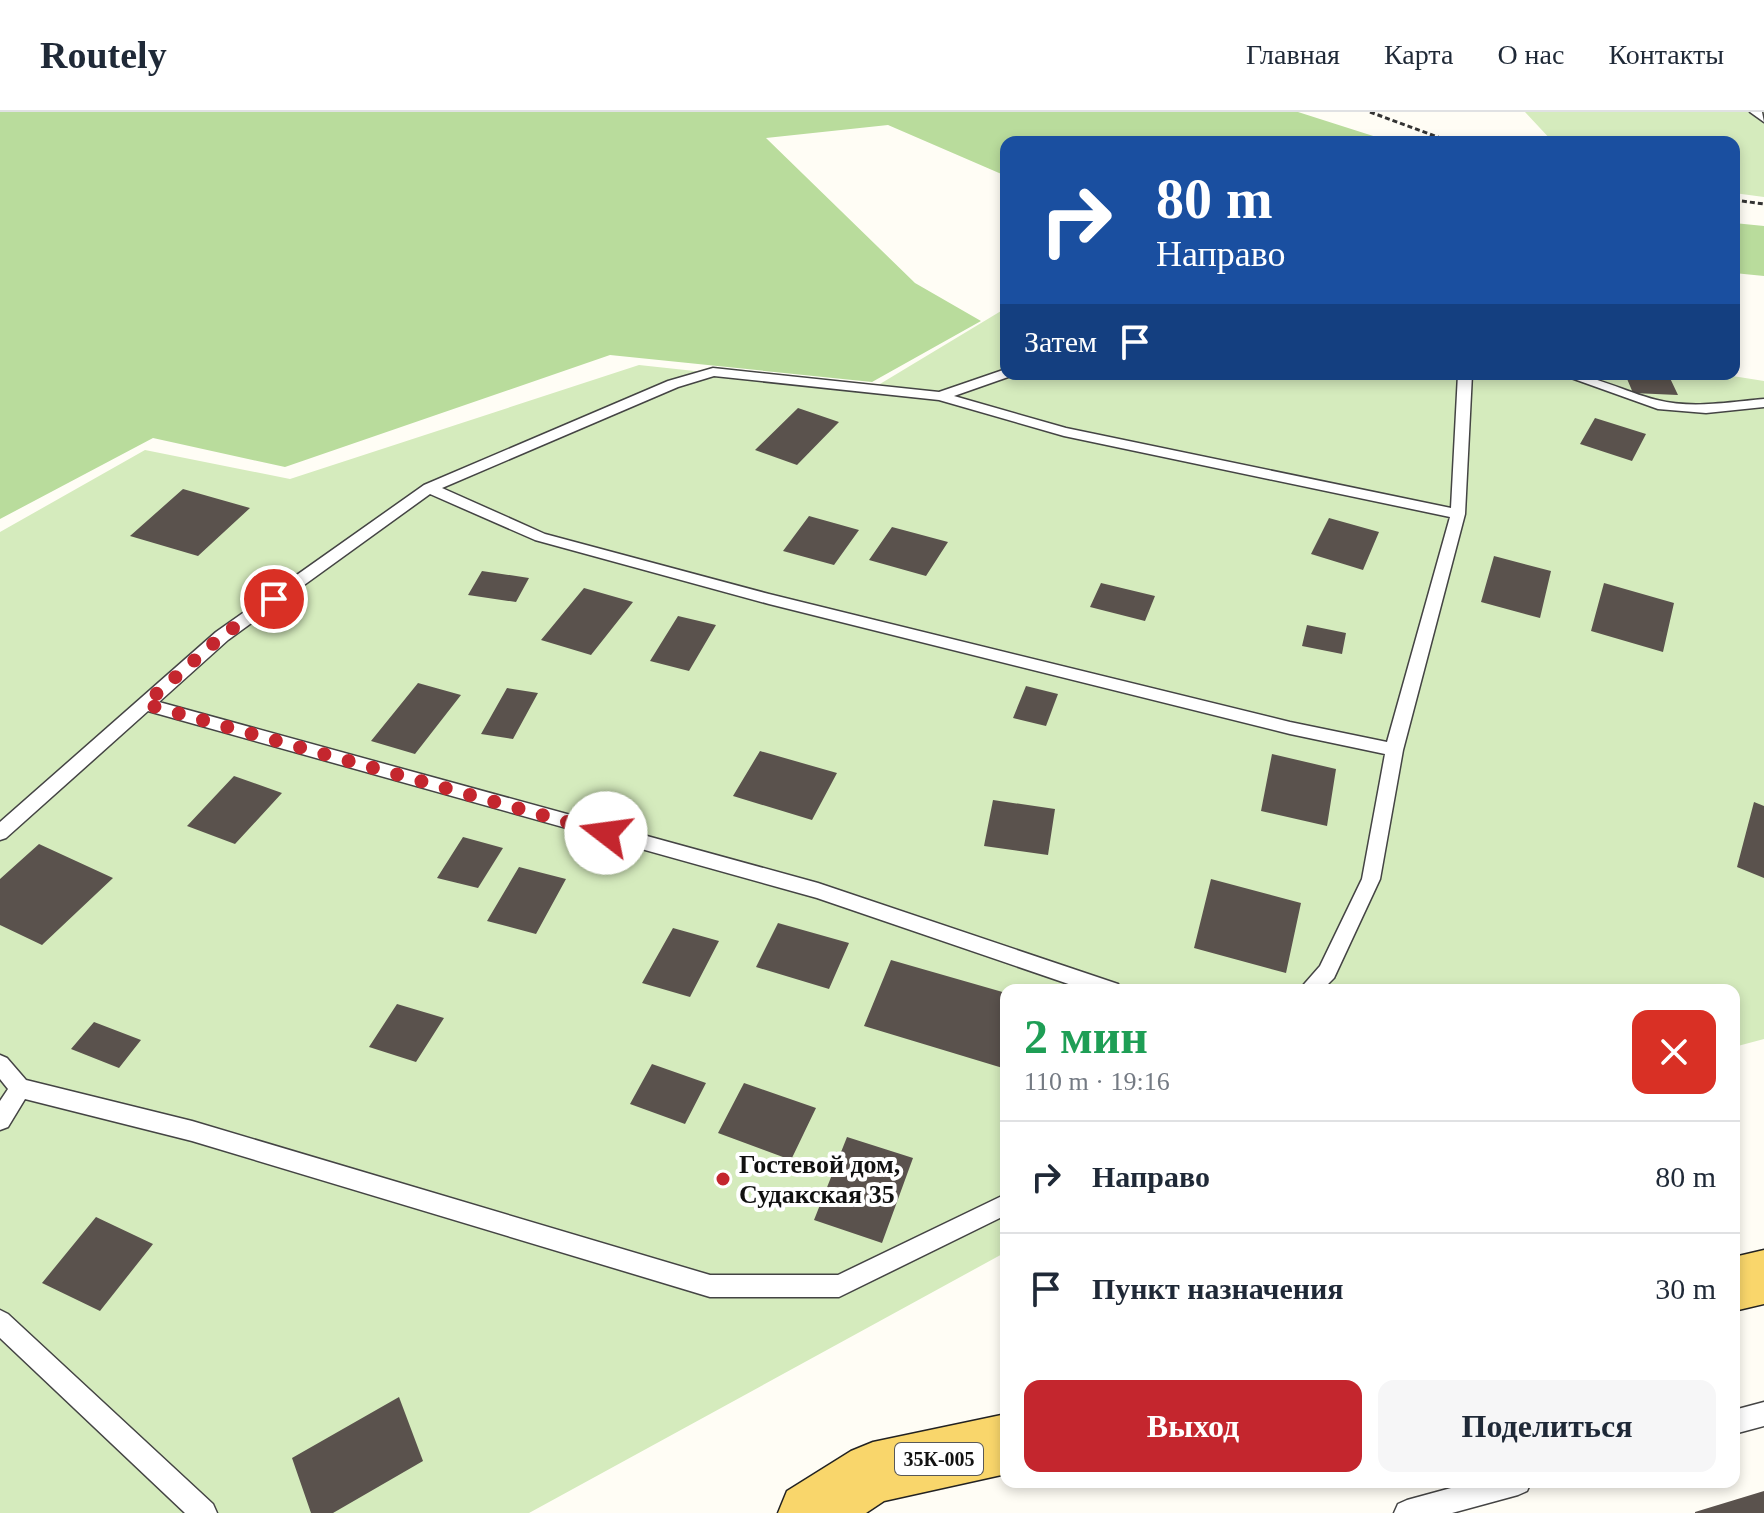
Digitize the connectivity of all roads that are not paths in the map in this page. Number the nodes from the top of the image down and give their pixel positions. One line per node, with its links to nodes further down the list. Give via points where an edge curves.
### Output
1 (1755, 112): 2 (lane)
2 (1764, 119)
3 (1000, 375): 6 (lane)
4 (1465, 380): 9 (lane)
5 (1585, 380): 7 (lane, via 1658,405 1706,409)
6 (940, 396): 8 (lane, via 713,372 673,384); 9 (lane, via 1064,432)
7 (1764, 403)
8 (429, 488): 10 (lane, via 222,636); 11 (lane, via 556,541 769,599)
9 (1458, 514): 11 (lane)
10 (145, 704): 12 (lane); 13 (lane, via 818,891)
11 (1394, 750): 14 (lane, via 1371,879 1327,972)
12 (0, 833)
13 (1093, 984)
14 (1315, 984)
15 (0, 1064): 16 (lane)
16 (20, 1088): 17 (lane); 18 (lane, via 192,1131 710,1286 839,1286)
17 (0, 1120)
18 (1000, 1207)
19 (1764, 1277): 20 (main road)
20 (1740, 1283)
21 (0, 1322): 26 (lane)
22 (1764, 1414): 23 (lane)
23 (1740, 1420)
24 (1000, 1445): 27 (main road, 35К-005, via 873,1473)
25 (1497, 1488): 28 (lane)
26 (204, 1513)
27 (809, 1513)
28 (1407, 1513)

